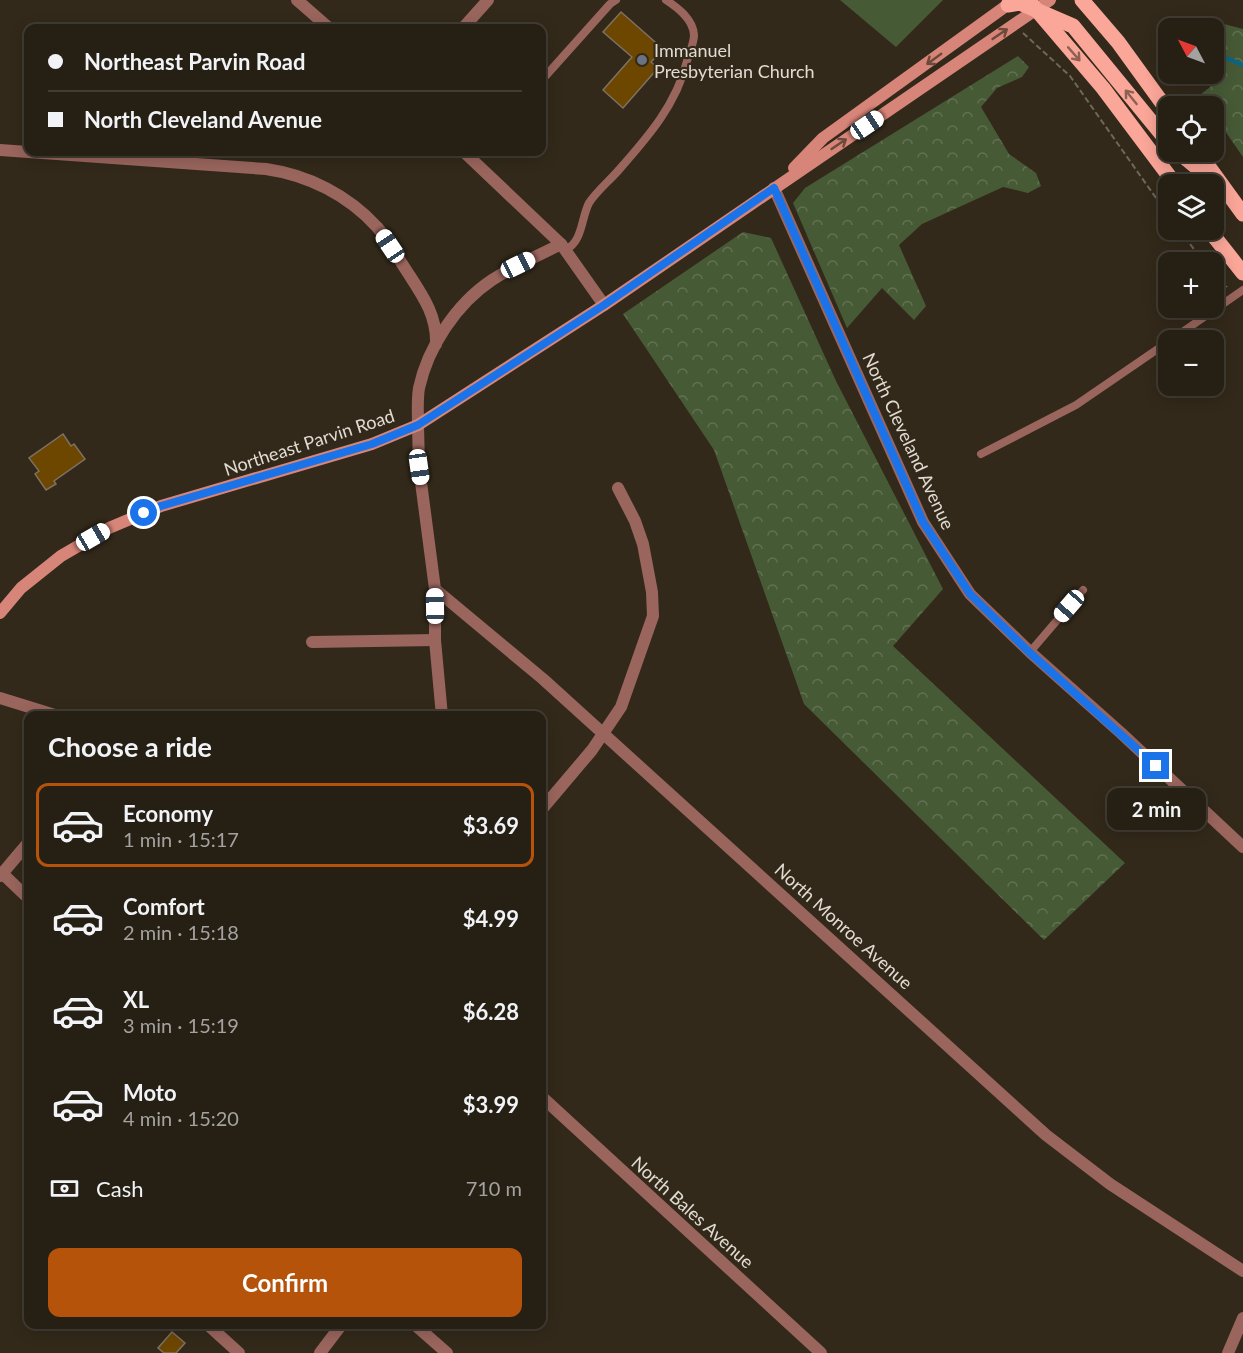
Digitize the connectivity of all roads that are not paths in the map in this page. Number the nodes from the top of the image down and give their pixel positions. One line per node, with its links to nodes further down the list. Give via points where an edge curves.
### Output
1 (297, 0): 9 (street)
2 (489, 0): 10 (street)
3 (616, 0): 11 (lane)
4 (666, 0): 25 (lane, via 688,19 694,35 675,98 648,137 588,204 583,225 571,247)
5 (1050, 0): 8 (main road, Northeast Parvin Road)
6 (1082, 0): 12 (main road)
7 (1011, 3): 8 (main road); 21 (main road, Northeast Parvin Road, one-way to 21, via 823,138)
8 (1032, 5): 13 (main road, one-way to 8, via 1073,26); 20 (main road, one-way to 20, via 1103,88); 21 (main road, Northeast Parvin Road, one-way to 8, via 1015,24)
9 (324, 24)
10 (467, 24)
11 (546, 76)
12 (1158, 97)
13 (1158, 130)
14 (0, 150): 15 (street)
15 (24, 152)
16 (84, 156): 30 (street, via 266,169 325,187 359,209 379,229 430,308)
17 (473, 156): 25 (street)
18 (1190, 162): 22 (main road)
19 (1205, 162): 22 (main road)
20 (1168, 174)
21 (774, 188): 28 (main road, Northeast Parvin Road); 40 (street, North Cleveland Avenue, via 923,522 970,594)
22 (1229, 194): 23 (main road)
23 (1243, 214)
24 (1217, 240): 26 (main road)
25 (563, 247): 28 (street); 30 (street, via 491,281 465,304)
26 (1243, 273)
27 (1243, 290): 29 (lane)
28 (604, 305): 32 (main road, Northeast Parvin Road)
29 (1186, 330)
30 (436, 344): 32 (street, via 419,390)
31 (1158, 349): 33 (lane, via 1076,405)
32 (418, 425): 35 (street, via 419,467); 37 (main road, Northeast Parvin Road, via 372,444 161,506 109,528 61,556 21,588)
33 (981, 454)
34 (618, 488): 44 (street, via 643,544 653,616 626,696)
35 (435, 589): 38 (street); 44 (street, North Monroe Avenue)
36 (1083, 590): 40 (lane)
37 (0, 613)
38 (435, 640): 39 (street); 43 (street)
39 (312, 642)
40 (1029, 652): 46 (street, North Cleveland Avenue)
41 (0, 699): 42 (street)
42 (41, 711)
43 (442, 711)
44 (604, 735): 45 (street); 51 (street, North Monroe Avenue, via 1046,1135 1110,1184)
45 (546, 803)
46 (1243, 847)
47 (24, 848): 48 (street)
48 (1, 874): 49 (street)
49 (24, 894)
50 (546, 1101): 59 (street, North Bales Avenue)
51 (1243, 1271)
52 (1243, 1318): 60 (street)
53 (213, 1329): 56 (street)
54 (338, 1329): 57 (street)
55 (420, 1329): 58 (street)
56 (239, 1353)
57 (320, 1353)
58 (447, 1353)
59 (821, 1353)
60 (1228, 1353)

